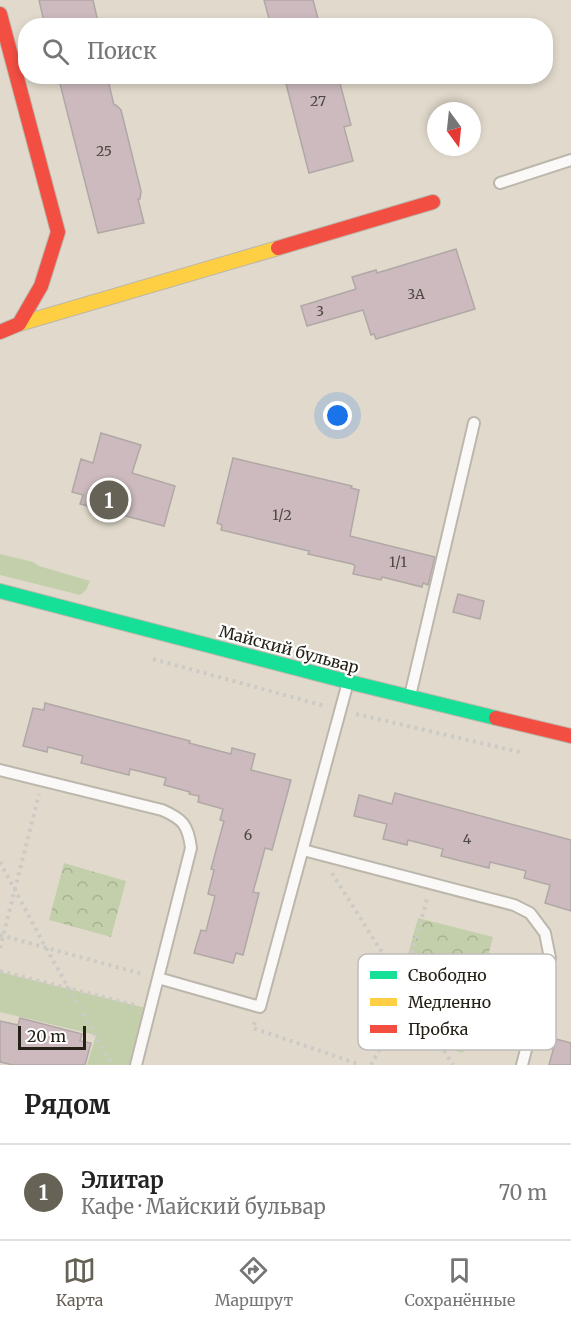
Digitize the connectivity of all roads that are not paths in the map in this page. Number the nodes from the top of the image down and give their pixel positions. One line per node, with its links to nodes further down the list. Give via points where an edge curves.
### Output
1 (0, 14): 2 (street)
2 (18, 82)
3 (19, 84): 7 (street, via 58,232 41,286)
4 (571, 160): 5 (lane)
5 (500, 183)
6 (433, 202): 7 (street)
7 (19, 324): 8 (street)
8 (0, 332)
9 (474, 423): 12 (lane)
10 (0, 591): 11 (street, Майский бульвар)
11 (348, 681): 12 (street, Майский бульвар); 15 (lane)
12 (410, 696): 13 (street, Майский бульвар)
13 (571, 736)
14 (0, 770): 17 (lane, via 179,817 189,832 191,848)
15 (303, 850): 16 (lane, via 514,905 530,913 545,933); 17 (lane, via 260,1007)
16 (549, 954)
17 (158, 978): 19 (lane)
18 (526, 1050): 20 (lane)
19 (136, 1065)
20 (522, 1065)

